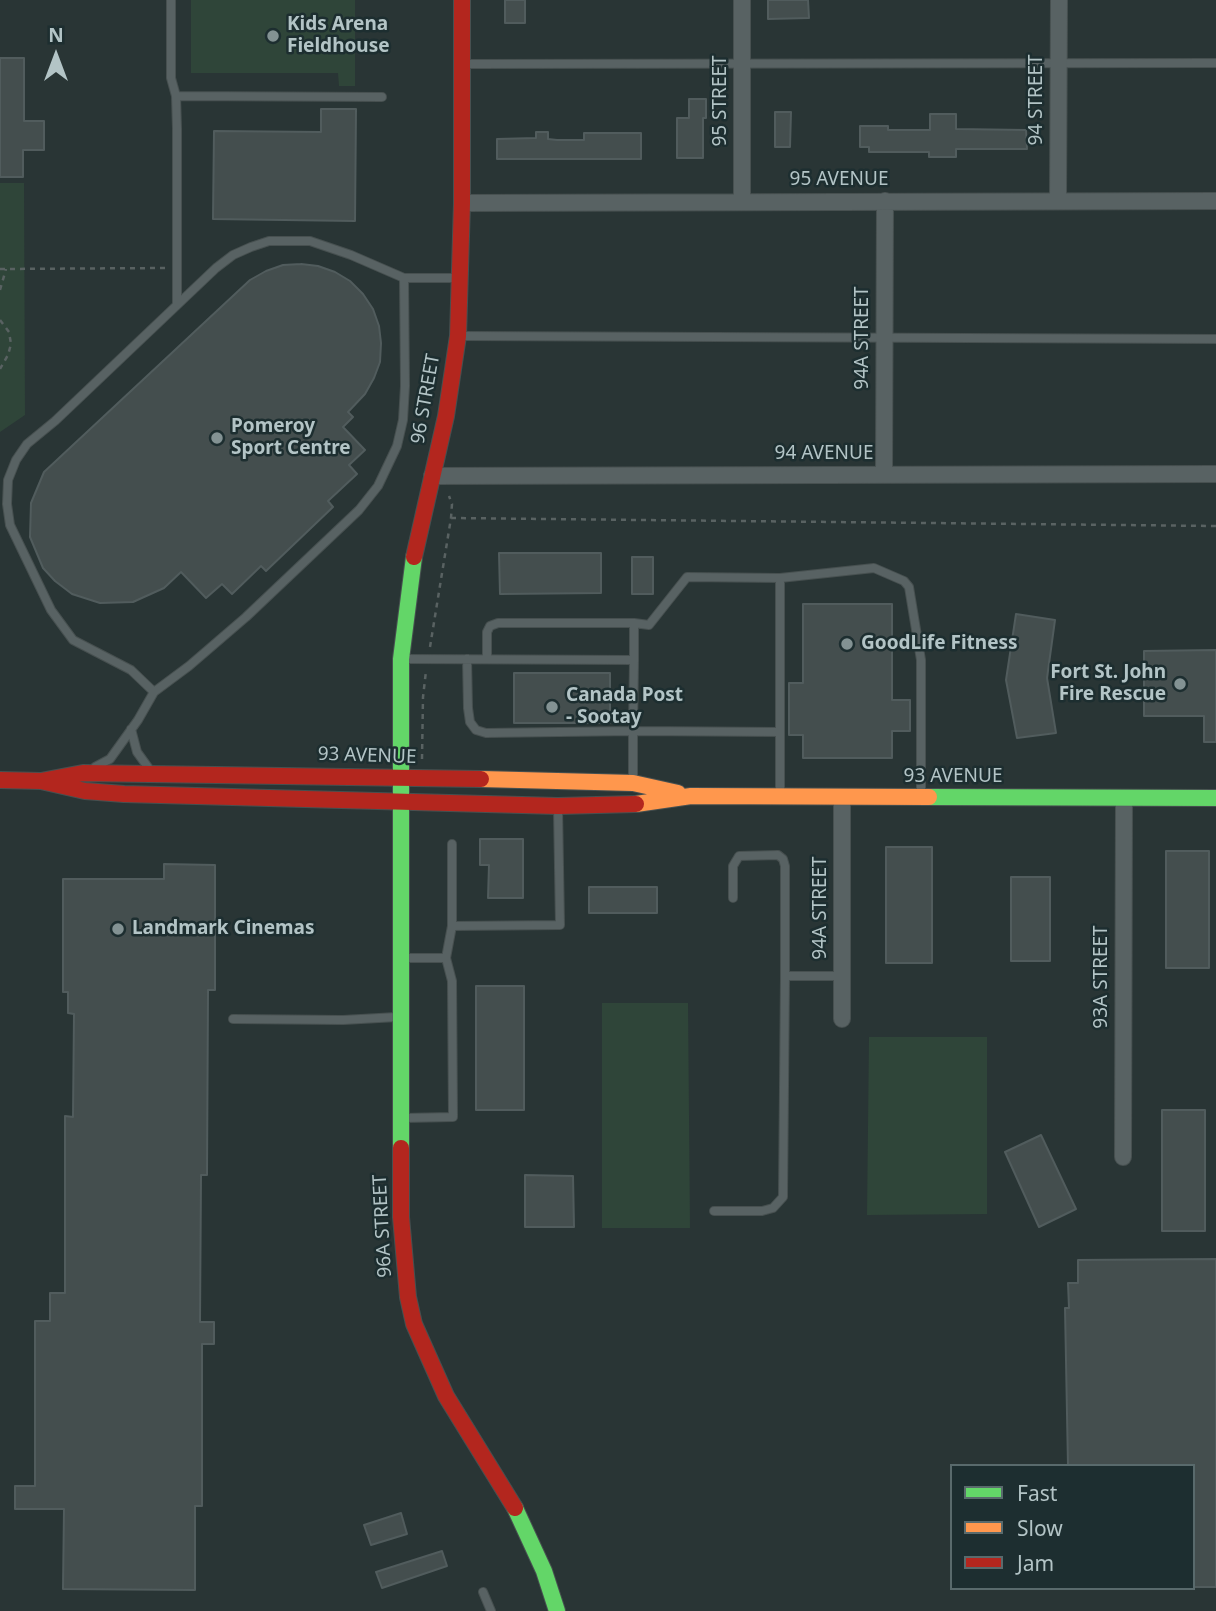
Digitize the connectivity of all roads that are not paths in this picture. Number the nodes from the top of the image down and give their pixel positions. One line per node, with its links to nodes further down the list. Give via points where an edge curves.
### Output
1 (171, 0): 9 (lane, via 171,78)
2 (462, 0): 6 (main road, 96 STREET)
3 (741, 0): 8 (street, 95 STREET)
4 (1059, 0): 7 (street, 94 STREET)
5 (1216, 63): 7 (lane)
6 (462, 64): 8 (lane); 15 (main road, 96 STREET)
7 (1059, 64): 8 (lane); 11 (street, 94 STREET)
8 (742, 65): 12 (street, 95 STREET)
9 (176, 96): 10 (lane); 18 (lane)
10 (382, 97)
11 (1058, 200): 13 (street, 95 AVENUE); 14 (street, 95 AVENUE)
12 (742, 201): 13 (street, 95 AVENUE); 15 (street, 95 AVENUE)
13 (885, 201): 21 (street, 94A STREET)
14 (1216, 201)
15 (462, 203): 17 (main road, 96 STREET)
16 (404, 278): 17 (lane); 18 (lane, via 319,243 269,241 233,255); 31 (lane, via 403,420 397,446 378,486 359,510 246,617)
17 (460, 278): 19 (main road, 96 STREET)
18 (177, 305): 31 (lane, via 27,444 8,480 10,525 51,610 73,640 131,670)
19 (458, 337): 21 (lane); 24 (main road, 96 STREET)
20 (1216, 339): 21 (lane)
21 (883, 340): 23 (street, 94A STREET)
22 (1216, 474): 23 (street, 94 AVENUE)
23 (884, 475): 24 (street, 94 AVENUE)
24 (432, 476): 27 (main road, 96 STREET, via 413,562)
25 (780, 578): 26 (lane, via 687,578 649,625); 34 (lane); 44 (lane, via 874,568 908,587 920,660)
26 (634, 623): 29 (lane, via 498,623 487,632); 30 (lane)
27 (401, 659): 28 (lane); 37 (main road, 96 STREET)
28 (467, 659): 29 (lane); 33 (lane, via 468,708 476,730)
29 (487, 659): 30 (lane)
30 (634, 660): 33 (lane)
31 (154, 692): 32 (lane)
32 (131, 729): 35 (lane, via 142,762); 36 (lane, via 110,759)
33 (633, 731): 34 (lane); 40 (lane)
34 (780, 732): 42 (lane)
35 (153, 772): 36 (main road, 93 AVENUE); 37 (main road, 93 AVENUE)
36 (83, 773): 39 (main road, 93 AVENUE)
37 (400, 777): 40 (main road, 93 AVENUE); 47 (main road, 96 STREET)
38 (0, 780): 39 (main road, 93 AVENUE)
39 (41, 780): 47 (main road, 93 AVENUE, via 85,791 124,794)
40 (633, 782): 41 (main road, 93 AVENUE)
41 (691, 796): 42 (main road, 93 AVENUE); 48 (main road, 93 AVENUE, via 632,805)
42 (780, 797): 43 (main road, 93 AVENUE)
43 (842, 797): 44 (main road, 93 AVENUE); 55 (street, 94A STREET)
44 (921, 798): 45 (main road, 93 AVENUE)
45 (1124, 798): 46 (main road, 93 AVENUE); 60 (street, 93A STREET)
46 (1216, 798)
47 (401, 803): 48 (main road, 93 AVENUE); 52 (main road, 96A STREET)
48 (558, 806): 51 (lane, via 560,925)
49 (452, 844): 51 (lane)
50 (733, 898): 54 (lane, via 733,866 739,856 778,855 783,859)
51 (452, 926): 53 (lane)
52 (400, 958): 53 (lane); 56 (main road, 96A STREET)
53 (446, 958): 59 (lane, via 452,981 453,1117)
54 (785, 976): 55 (lane); 61 (lane, via 783,1198 762,1211)
55 (842, 976): 58 (street, 94A STREET)
56 (400, 1017): 57 (lane); 59 (main road, 96A STREET)
57 (233, 1019)
58 (842, 1019)
59 (400, 1118): 64 (main road, 96A STREET, via 401,1217 414,1324 446,1396 523,1522)
60 (1123, 1157)
61 (714, 1211)
62 (483, 1592): 63 (lane)
63 (491, 1611)
64 (557, 1611)

